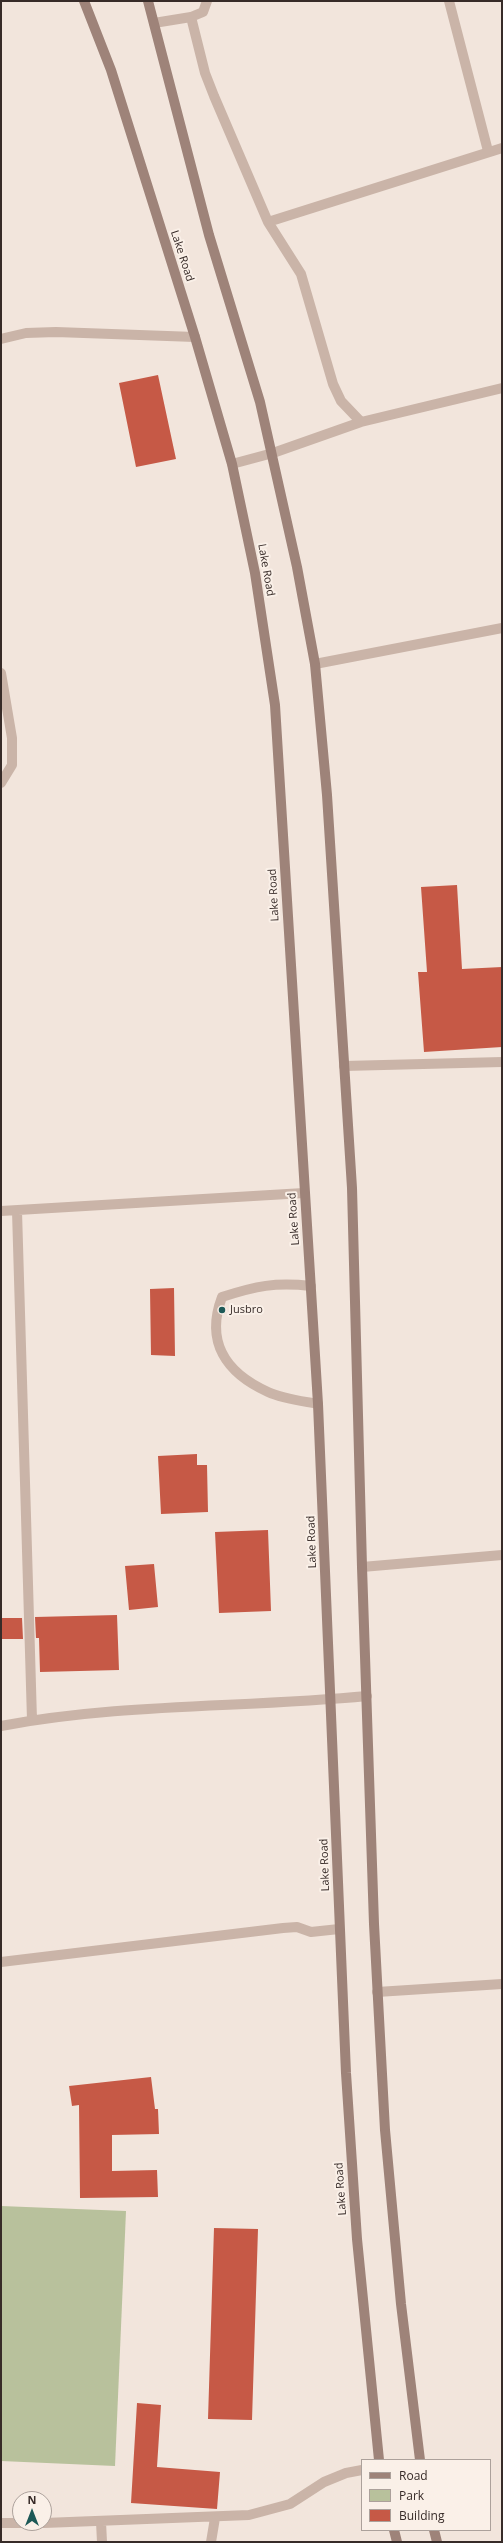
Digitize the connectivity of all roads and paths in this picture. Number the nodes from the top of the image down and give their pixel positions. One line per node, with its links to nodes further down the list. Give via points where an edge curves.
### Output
1 (84, 1): 10 (main road, Lake Road, via 111,70)
2 (148, 1): 6 (main road)
3 (207, 1): 5 (street, via 203,12)
4 (449, 1): 8 (street)
5 (191, 17): 6 (street); 9 (street, via 205,73)
6 (154, 24): 14 (main road, via 209,235)
7 (502, 148): 8 (street)
8 (488, 151): 9 (street)
9 (268, 222): 13 (street, via 301,274 333,384 342,401)
10 (195, 337): 11 (street, via 56,332 26,333); 15 (main road, Lake Road)
11 (1, 340)
12 (502, 388): 13 (street)
13 (360, 422): 14 (street)
14 (273, 453): 15 (street); 17 (main road)
15 (232, 464): 22 (main road, Lake Road, via 255,573 275,705)
16 (502, 628): 17 (street)
17 (315, 664): 21 (main road, via 327,795)
18 (1, 673): 19 (street, via 12,738 12,764)
19 (1, 783)
20 (502, 1062): 21 (street)
21 (344, 1066): 28 (main road, via 356,1279)
22 (304, 1193): 24 (street); 25 (main road, Lake Road)
23 (1, 1211): 24 (street)
24 (17, 1211): 31 (street)
25 (311, 1286): 26 (main road, Lake Road); 26 (street, via 281,1283 250,1288 222,1297 216,1312 220,1353 229,1365 247,1380 268,1392)
26 (318, 1404): 30 (main road, Lake Road)
27 (502, 1555): 28 (street)
28 (362, 1567): 29 (main road)
29 (366, 1696): 30 (street); 36 (main road)
30 (330, 1700): 31 (street, via 133,1710); 33 (main road, Lake Road)
31 (32, 1720): 32 (street)
32 (1, 1726)
33 (340, 1930): 34 (street, via 311,1932 297,1927 283,1928); 37 (main road, Lake Road, via 356,2239)
34 (1, 1962)
35 (502, 1984): 36 (street)
36 (377, 1992): 38 (main road, via 385,2130 401,2304)
37 (379, 2459)
38 (420, 2459)
39 (361, 2470): 40 (street, via 324,2482 290,2504 249,2515)
40 (215, 2518): 41 (street); 48 (street)
41 (101, 2522): 44 (street); 47 (street)
42 (1, 2523): 43 (street)
43 (12, 2523)
44 (52, 2523)
45 (394, 2531): 49 (main road)
46 (434, 2531): 50 (main road)
47 (102, 2542)
48 (211, 2542)
49 (397, 2542)
50 (436, 2542)

